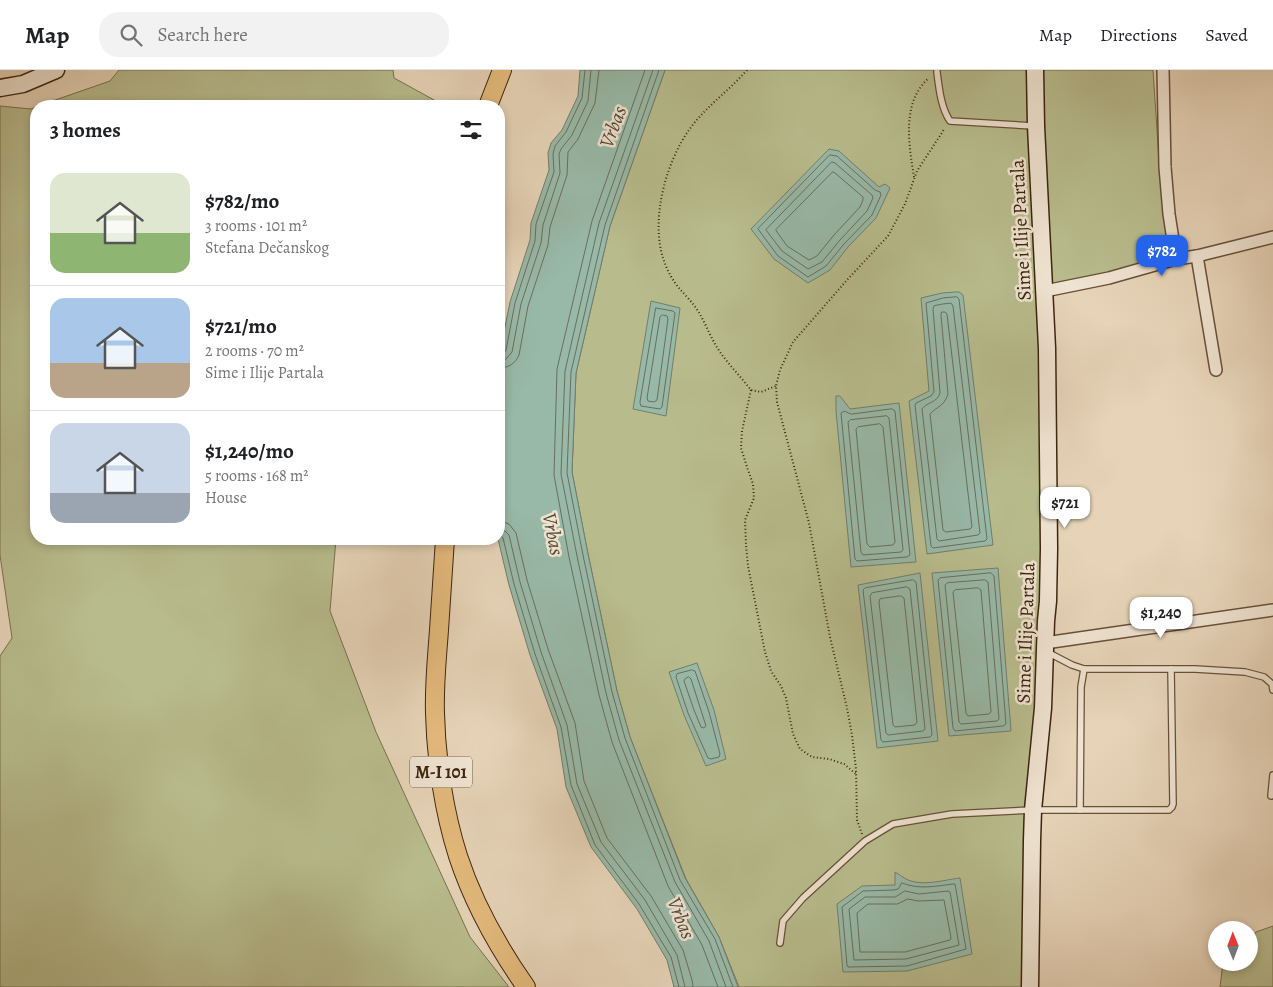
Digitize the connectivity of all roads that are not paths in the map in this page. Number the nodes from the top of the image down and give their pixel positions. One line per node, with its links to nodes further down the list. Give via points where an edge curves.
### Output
1 (56, 70): 6 (street, via 23,84)
2 (502, 70): 7 (main road)
3 (1035, 70): 8 (street, Sime i Ilije Partala)
4 (1163, 70): 11 (street, via 1165,167)
5 (936, 72): 8 (lane, via 950,121)
6 (0, 88)
7 (490, 100)
8 (1036, 126): 12 (street, Sime i Ilije Partala)
9 (1273, 238): 10 (street)
10 (1197, 256): 11 (street); 13 (street)
11 (1176, 259): 12 (street, via 1109,278)
12 (1045, 291): 16 (street, Sime i Ilije Partala, via 1049,549)
13 (1216, 370)
14 (445, 545): 25 (main road, M-I 101, via 435,699 436,739 445,799 463,870 491,931)
15 (1273, 610): 16 (street)
16 (1045, 647): 18 (lane, via 1072,666); 22 (street, Sime i Ilije Partala)
17 (1171, 668): 18 (lane); 19 (lane, via 1245,672 1264,678 1272,684); 23 (lane, via 1172,807 1169,810)
18 (1084, 669): 23 (lane, via 1080,687)
19 (1273, 690)
20 (1273, 775): 21 (lane)
21 (1271, 796)
22 (1033, 810): 23 (lane); 24 (lane, via 952,814 893,824 865,841 803,898 783,921); 26 (street, Sime i Ilije Partala)
23 (1080, 810)
24 (780, 943)
25 (526, 987)
26 (1030, 987)

